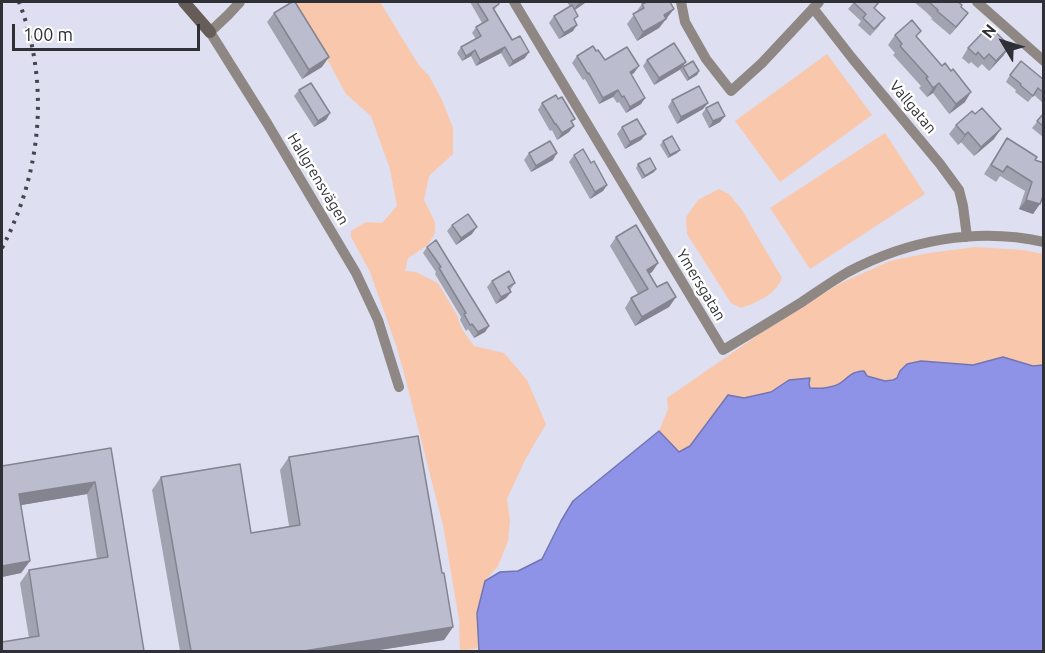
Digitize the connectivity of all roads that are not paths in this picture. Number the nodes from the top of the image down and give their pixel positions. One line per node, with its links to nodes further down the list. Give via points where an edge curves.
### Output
1 (184, 2): 7 (street, Hallgrensvägen)
2 (240, 2): 7 (street)
3 (514, 2): 9 (street, Ymersgatan, via 723,350 848,272 925,242)
4 (681, 2): 6 (street, via 685,22 706,59 731,91)
5 (977, 2): 8 (street)
6 (816, 5): 9 (street, Vallgatan, via 852,58 959,190)
7 (210, 32): 11 (street, Hallgrensvägen, via 356,273 378,320)
8 (1044, 61)
9 (968, 237): 10 (street)
10 (1044, 242)
11 (399, 387)

